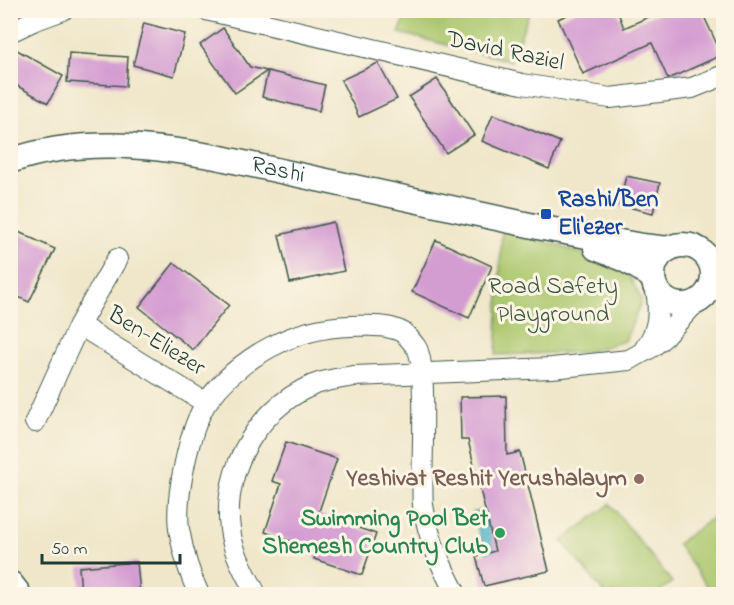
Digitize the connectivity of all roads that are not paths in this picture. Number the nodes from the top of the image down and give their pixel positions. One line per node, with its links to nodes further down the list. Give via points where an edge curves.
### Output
1 (63, 10): 3 (street)
2 (206, 10): 4 (street, David Raziel, via 522,84 610,98 692,88)
3 (10, 32)
4 (723, 75)
5 (10, 161): 6 (street, Rashi, via 74,146 161,148)
6 (543, 228): 7 (street, Rashi); 10 (street, Rashi, via 624,258 640,267)
7 (669, 249): 9 (street, via 686,246); 10 (street, via 657,261)
8 (117, 259): 12 (street, Ben-Eliezer)
9 (715, 260): 11 (street, via 711,265)
10 (655, 283): 11 (street, via 661,296 678,305); 13 (street, via 658,323 651,341)
11 (709, 294): 13 (street, via 664,338)
12 (79, 325): 15 (street, Ben-Eliezer); 16 (street, Ben-Eliezer)
13 (629, 360): 14 (street)
14 (422, 374): 15 (street, Ben-Eliezer, via 418,351 402,331 345,326 285,339 250,360); 20 (street, via 331,379 298,392 259,426 238,460 230,490 229,516 233,544); 21 (street, Ben-Eliezer, via 423,505 435,552)
15 (206, 403): 19 (street, Ben-Eliezer, via 189,442 179,528)
16 (35, 422)
17 (10, 585): 18 (main road)
18 (17, 594)
19 (198, 594)
20 (256, 594)
21 (456, 594)

